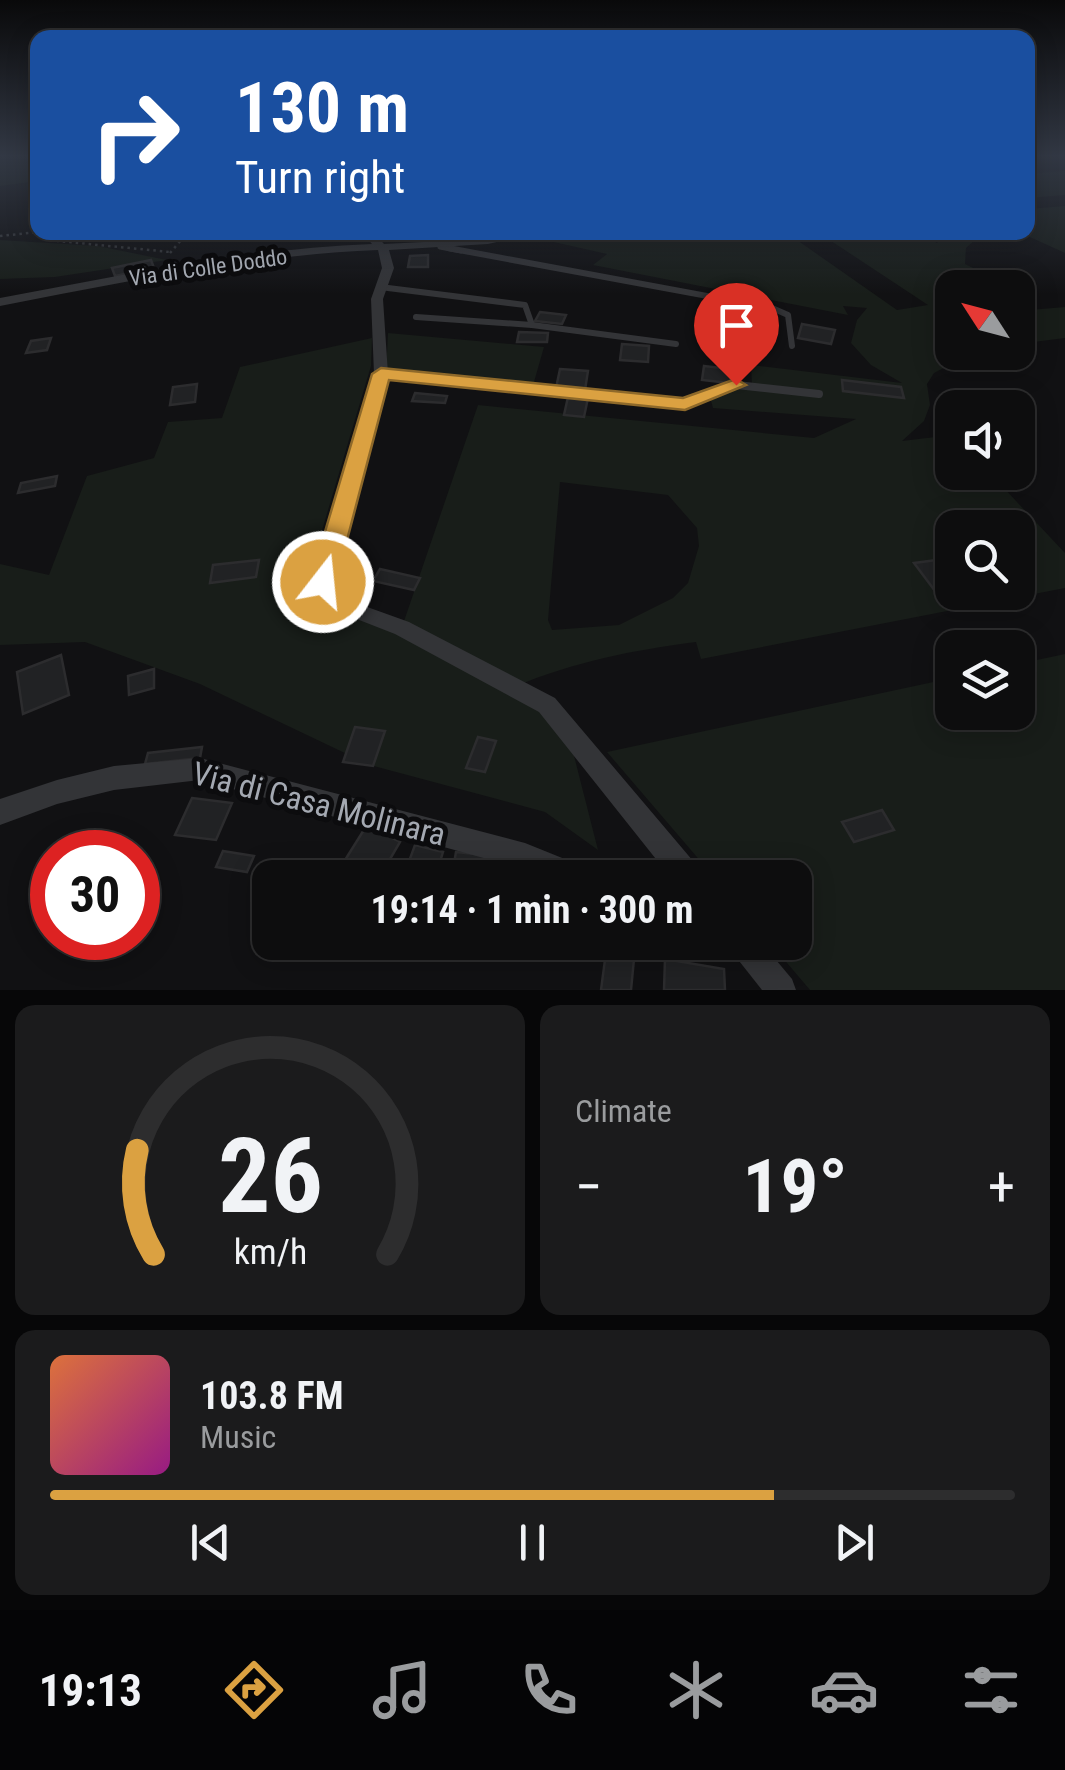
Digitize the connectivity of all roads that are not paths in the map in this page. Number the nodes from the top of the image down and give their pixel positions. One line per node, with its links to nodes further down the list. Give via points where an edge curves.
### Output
1 (374, 240): 4 (street)
2 (485, 240): 3 (street, Via di Colle Doddo)
3 (440, 247): 4 (street, Via di Colle Doddo); 10 (lane, via 772,308 788,315)
4 (383, 249): 5 (street, via 388,268); 6 (street, Via di Colle Doddo, via 165,272)
5 (380, 287): 8 (lane, via 526,305); 11 (street)
6 (0, 302)
7 (416, 317): 8 (lane)
8 (532, 325): 9 (lane)
9 (676, 344)
10 (792, 346)
11 (381, 374): 12 (lane, via 685,404 736,385); 15 (street, via 325,570 329,594 547,706)
12 (818, 394)
13 (0, 812): 14 (street, Via di Casa Molinara, via 114,778 200,769)
14 (534, 860)
15 (675, 860)
16 (757, 960): 17 (street)
17 (781, 990)

